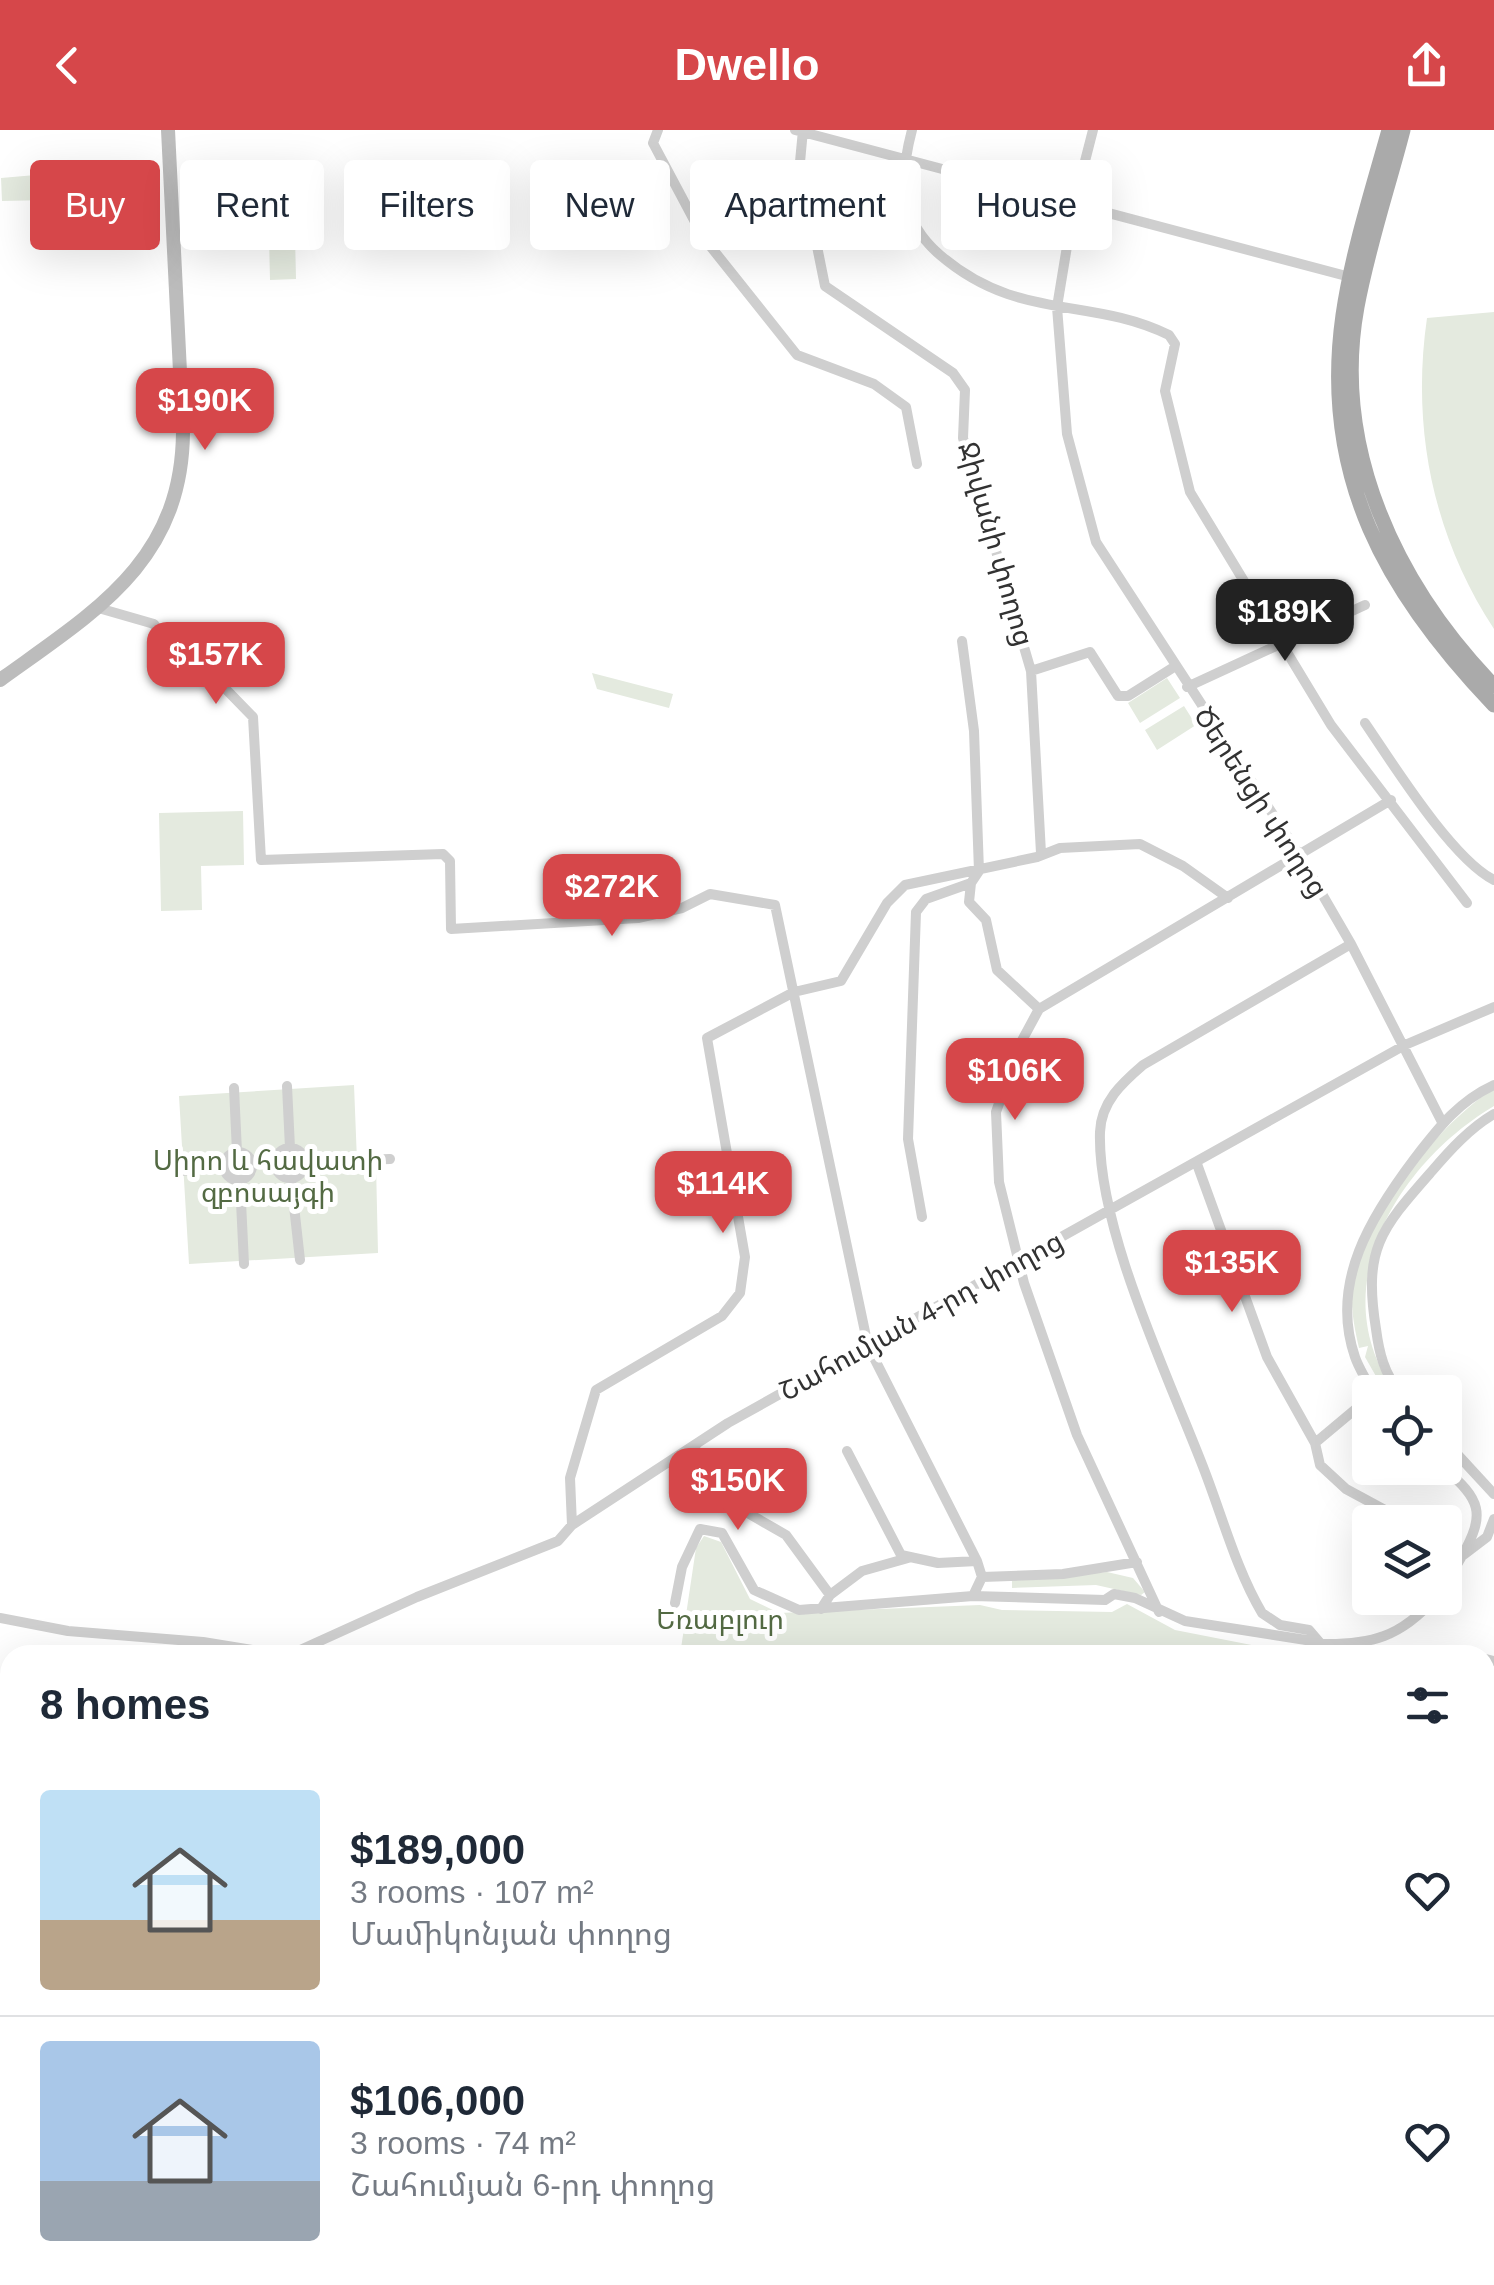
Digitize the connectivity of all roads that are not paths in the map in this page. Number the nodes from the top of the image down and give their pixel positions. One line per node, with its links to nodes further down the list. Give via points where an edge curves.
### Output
1 (166, 130): 17 (main road, via 182,372 180,480 162,534 132,577)
2 (658, 130): 15 (street, via 654,143 738,285 796,355 874,384 906,407)
3 (912, 130): 8 (street)
4 (1093, 130): 9 (street, Ծերենցի փողոց)
5 (1390, 130): 13 (main road)
6 (1404, 130): 23 (main road, via 1356,308 1357,433 1378,512 1407,573)
7 (800, 131): 8 (street); 21 (street, Ջիվանի փողոց, via 825,286 953,373 965,390 964,438)
8 (904, 158): 10 (street); 14 (street, via 903,194 923,239 990,289)
9 (1085, 160)
10 (941, 168)
11 (1112, 214): 13 (street)
12 (1067, 250): 14 (street, Ծերենցի փողոց)
13 (1350, 277): 25 (main road, via 1342,317 1340,411 1358,497 1394,582)
14 (1058, 308): 19 (street, via 1169,335 1174,344 1165,390 1190,492); 20 (street, Ծերենցի փողոց, via 1067,434 1096,542)
15 (917, 464)
16 (1365, 605): 19 (street)
17 (96, 607): 22 (main road); 39 (street, via 154,624 170,653 214,678 253,717 260,860 443,854 450,861 450,928 638,918 710,894 775,905)
18 (962, 642): 33 (street, via 974,731)
19 (1282, 644): 24 (street); 28 (street, via 1331,725)
20 (1174, 667): 21 (street, via 1128,696 1118,696 1090,652); 24 (street, Ծերենցի փողոց)
21 (1032, 671): 30 (street, Ջիվանի փողոց)
22 (0, 678)
23 (1494, 686)
24 (1187, 687): 32 (street, Ծերենցի փողոց)
25 (1494, 705)
26 (1365, 723): 27 (street)
27 (1403, 778): 28 (street); 29 (street)
28 (1388, 797): 31 (street); 32 (street)
29 (1453, 842): 31 (street); 34 (street)
30 (1041, 853): 33 (street); 36 (street, via 1140,844)
31 (1435, 855): 37 (street)
32 (1300, 856): 36 (street); 38 (street, Ծերենցի փողոց)
33 (979, 870): 35 (street); 39 (street, via 905,885 886,902 842,982)
34 (1494, 880)
35 (971, 883): 41 (street, via 969,902 986,920 997,970); 60 (street, via 926,898 916,912 908,1140)
36 (1228, 898): 41 (street)
37 (1467, 903)
38 (1351, 944): 42 (street, Ծերենցի փողոց); 59 (street, via 1143,1064 1120,1085 1104,1109 1100,1132)
39 (794, 992): 64 (street); 76 (street, via 707,1038 742,1231 746,1273 740,1293 722,1316 596,1390 570,1478)
40 (1494, 1006): 42 (street, Շահումյան 4-րդ փողոց)
41 (1039, 1009): 62 (street, via 996,1112 999,1182)
42 (1406, 1045): 47 (street, Ծերենցի փողոց); 53 (street, Շահումյան 4-րդ փողոց)
43 (1494, 1085): 47 (street, via 1469,1096)
44 (287, 1086): 48 (street)
45 (234, 1088): 49 (street)
46 (1494, 1114): 66 (street, via 1394,1212 1376,1252 1370,1284 1380,1356)
47 (1442, 1122): 65 (street, via 1376,1210 1358,1250 1348,1317)
48 (290, 1148): 51 (street); 52 (street, via 278,1152)
49 (237, 1152): 54 (street); 55 (street)
50 (390, 1159): 51 (street)
51 (305, 1162): 57 (street)
52 (274, 1164): 54 (street); 57 (street, via 280,1176)
53 (1196, 1164): 59 (street, Շահումյան 4-րդ փողոց); 68 (street, via 1267,1357)
54 (252, 1165): 58 (street)
55 (224, 1168): 56 (street); 58 (street)
56 (180, 1171)
57 (292, 1179): 61 (street)
58 (240, 1181): 63 (street)
59 (1110, 1212): 62 (street, Շահումյան 4-րդ փողոց); 89 (street, via 1254,1600 1271,1621 1309,1630)
60 (922, 1216)
61 (300, 1260)
62 (1020, 1263): 64 (street, Շահումյան 4-րդ փողոց); 80 (street, via 1077,1435)
63 (244, 1264)
64 (868, 1346): 69 (street, Շահումյան 4-րդ փողոց); 79 (street)
65 (1363, 1375)
66 (1391, 1375)
67 (1352, 1411): 68 (street)
68 (1315, 1443): 74 (street, via 1329,1475)
69 (694, 1446): 76 (street, Շահումյան 4-րդ փողոց); 82 (street, via 739,1508 786,1536)
70 (847, 1451): 78 (street, via 885,1528)
71 (1462, 1459): 73 (street)
72 (1462, 1483): 77 (street, via 1479,1526)
73 (1494, 1494)
74 (1379, 1505)
75 (1494, 1519): 77 (street, via 1481,1544)
76 (572, 1525): 91 (street, Շահումյան 4-րդ փողոց, via 558,1541)
77 (1462, 1556)
78 (910, 1558): 79 (street); 82 (street, via 862,1571)
79 (977, 1561): 81 (street)
80 (1137, 1562): 81 (street); 86 (street)
81 (982, 1577): 83 (street)
82 (830, 1595): 85 (street)
83 (972, 1596): 85 (street); 86 (street, via 1104,1600 1114,1594)
84 (675, 1603): 85 (street, via 692,1538 711,1528 722,1532 754,1590 788,1607)
85 (821, 1609)
86 (1158, 1612): 89 (street)
87 (1415, 1615): 89 (street, via 1392,1636)
88 (0, 1618): 90 (street, Շահումյան 4-րդ փողոց)
89 (1321, 1644)
90 (225, 1645)
91 (310, 1645)

